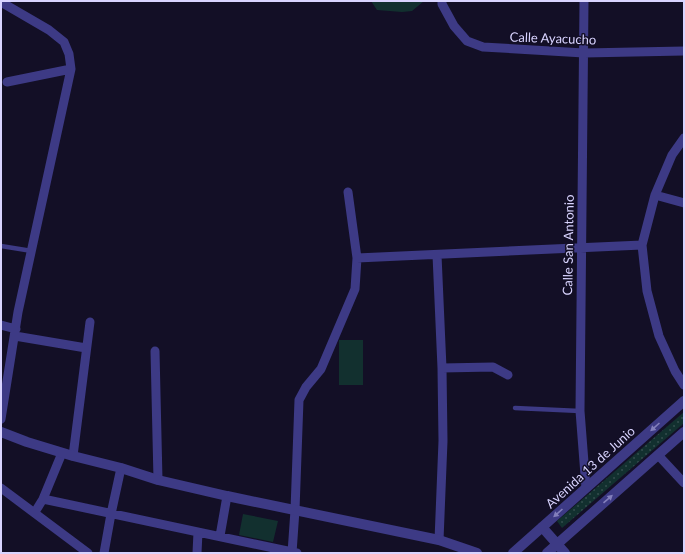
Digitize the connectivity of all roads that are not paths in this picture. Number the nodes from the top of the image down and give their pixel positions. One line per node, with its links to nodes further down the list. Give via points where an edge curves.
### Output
1 (584, 1): 5 (street, Calle San Antonio)
2 (1, 2): 6 (street, via 49,30 64,42)
3 (442, 2): 5 (street, Calle Ayacucho, via 454,26 467,41 483,47)
4 (684, 51): 5 (street, Calle Ayacucho)
5 (584, 53): 14 (street, Calle San Antonio)
6 (71, 69): 7 (street); 15 (street)
7 (7, 82)
8 (684, 138): 10 (street, via 672,155)
9 (348, 192): 17 (street)
10 (655, 195): 11 (street); 12 (street)
11 (684, 203)
12 (642, 245): 14 (street); 26 (street, via 647,291 659,336)
13 (1, 246): 15 (lane)
14 (581, 248): 16 (street); 29 (street, Calle San Antonio)
15 (32, 251): 20 (street)
16 (437, 255): 17 (street); 23 (street)
17 (357, 258): 43 (street, via 354,289 322,369 306,387 299,400)
18 (90, 322): 21 (street)
19 (1, 325): 20 (street)
20 (15, 333): 21 (street); 25 (street)
21 (86, 348): 35 (street)
22 (155, 352): 37 (street)
23 (442, 368): 24 (street, via 493,368); 49 (street, via 443,442)
24 (508, 375)
25 (4, 381): 30 (street)
26 (684, 385)
27 (684, 401): 40 (street, Avenida 13 de Junio, one-way to 40)
28 (515, 408): 29 (lane)
29 (580, 411): 40 (street, Calle San Antonio)
30 (1, 419)
31 (1, 432): 33 (street)
32 (684, 432): 34 (street)
33 (62, 453): 35 (street); 42 (street)
34 (658, 455): 38 (street); 50 (street, one-way to 34)
35 (73, 456): 36 (street)
36 (121, 468): 37 (street); 45 (street)
37 (158, 480): 41 (street)
38 (684, 483)
39 (1, 488): 44 (street)
40 (586, 488): 46 (street, Avenida 13 de Junio, one-way to 46)
41 (227, 496): 43 (street); 48 (street)
42 (43, 499): 44 (street); 45 (street)
43 (295, 510): 49 (street); 54 (street)
44 (35, 512): 51 (street)
45 (111, 514): 47 (street); 52 (street)
46 (542, 527): 50 (street); 56 (street, Avenida 13 de Junio)
47 (198, 532): 48 (street); 53 (street)
48 (220, 536): 54 (street)
49 (439, 540): 55 (street)
50 (557, 544): 57 (street); 58 (street)
51 (88, 553)
52 (104, 553)
53 (197, 553)
54 (293, 553)
55 (477, 553)
56 (513, 553)
57 (548, 553)
58 (565, 553)

